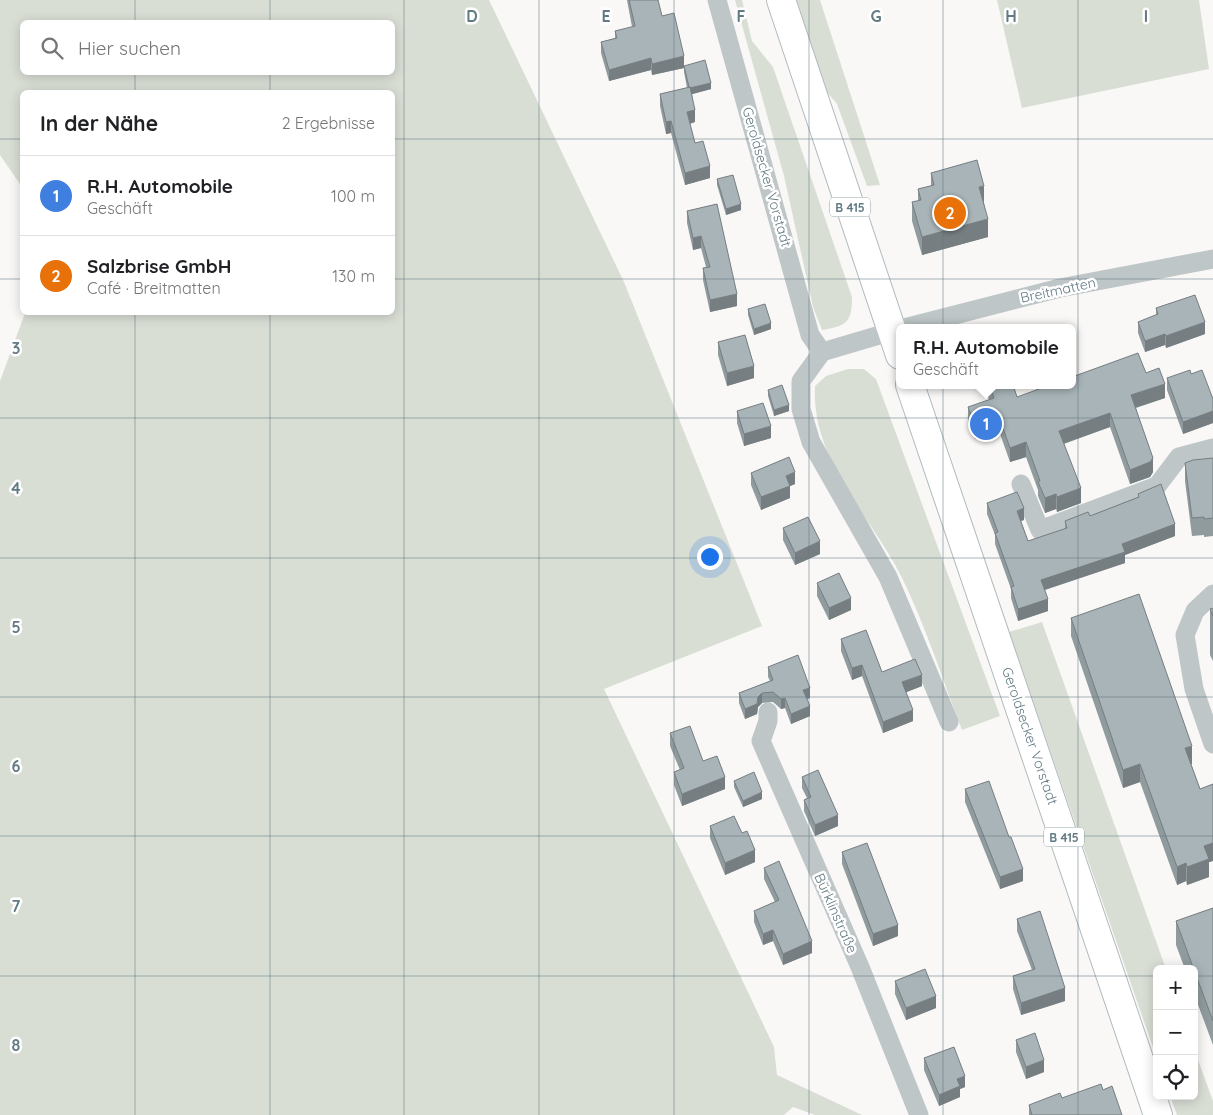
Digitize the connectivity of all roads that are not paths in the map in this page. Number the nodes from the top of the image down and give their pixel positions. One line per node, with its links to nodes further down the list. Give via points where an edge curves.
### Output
1 (717, 0): 7 (street, Geroldsecker Vorstadt, via 810,335)
2 (782, 0): 5 (main road, B 415)
3 (1213, 259): 4 (street, Breitmatten, via 1060,288)
4 (939, 324)
5 (896, 327)
6 (896, 337): 7 (street)
7 (822, 352): 13 (street, via 801,381 801,409 811,442 888,577)
8 (911, 389): 16 (main road, Geroldsecker Vorstadt / B 415)
9 (1213, 448): 10 (street, via 1179,457 1157,486 1040,530)
10 (1021, 484)
11 (1213, 594): 14 (street, via 1195,611 1185,635 1194,689)
12 (768, 712): 15 (street, Bürklinstraße, via 761,741 860,967)
13 (949, 722)
14 (1213, 744)
15 (919, 1115)
16 (1158, 1115)

